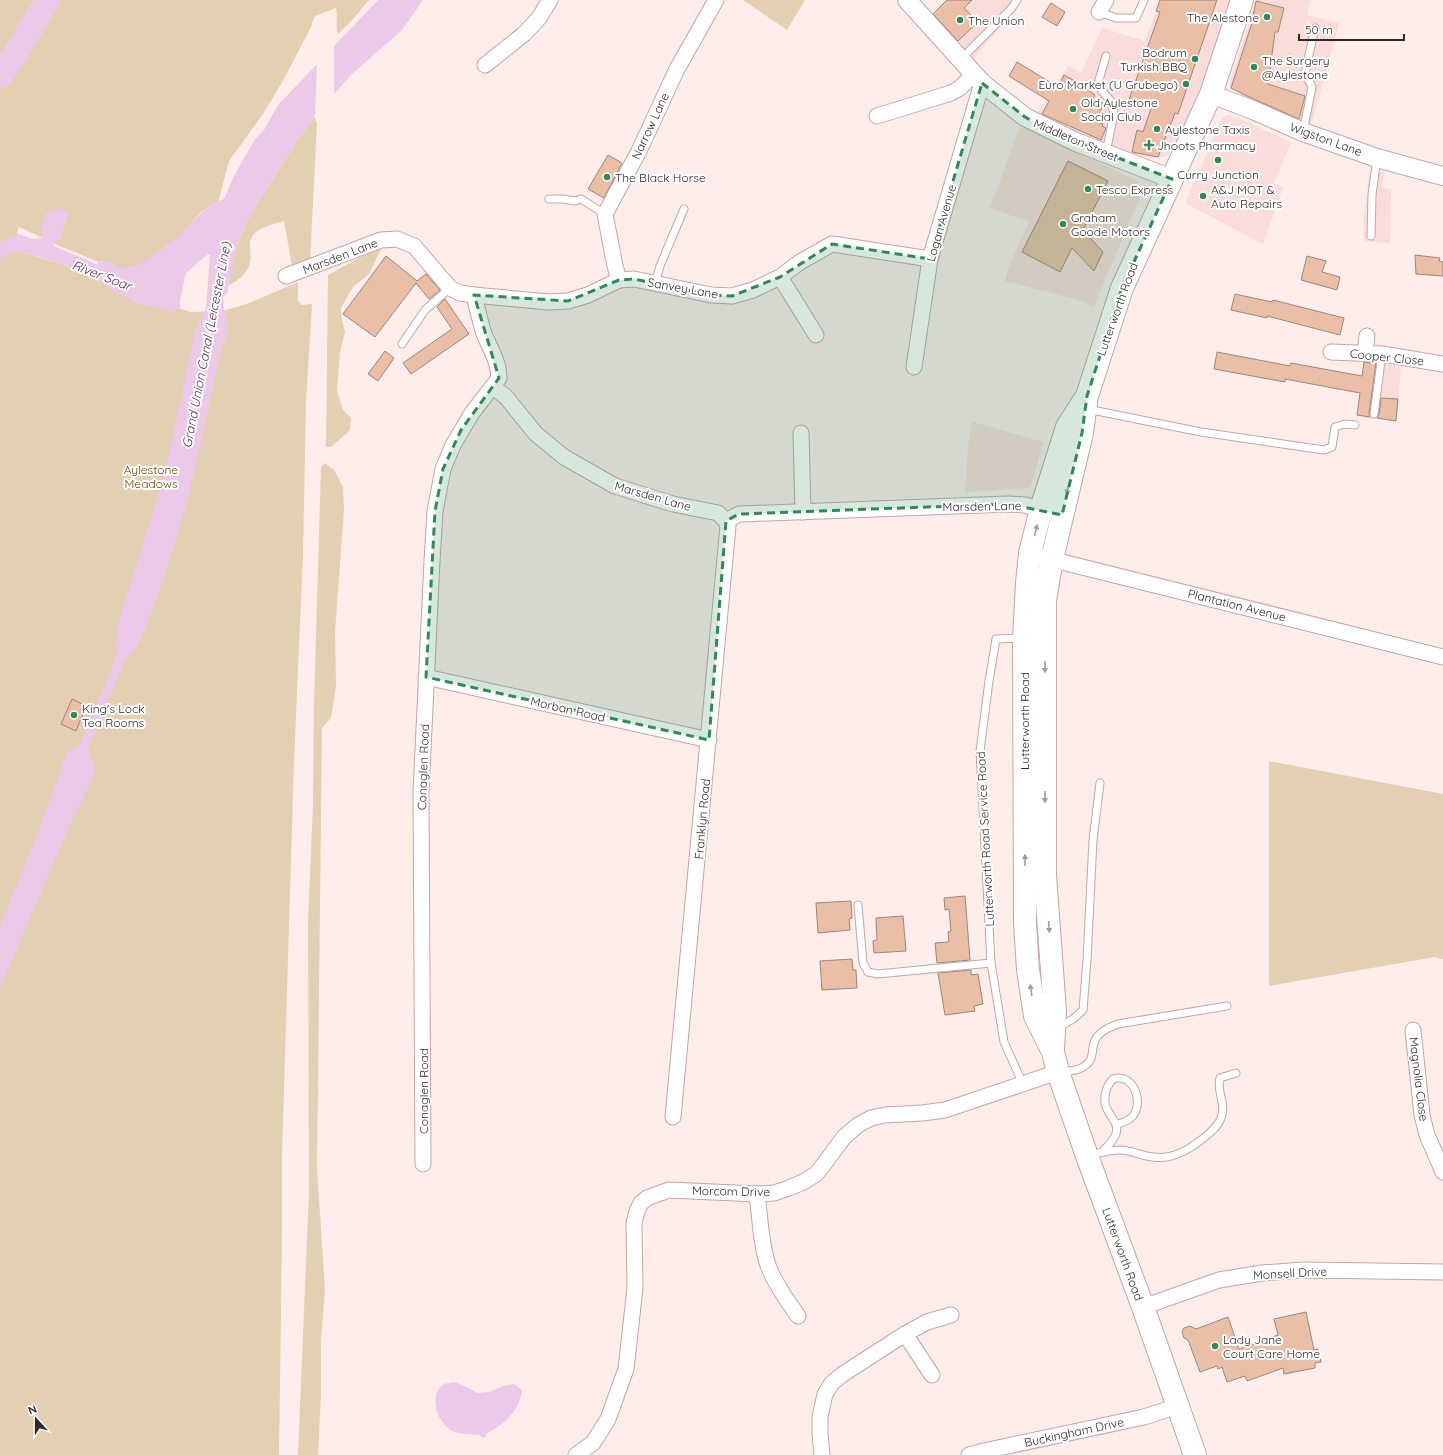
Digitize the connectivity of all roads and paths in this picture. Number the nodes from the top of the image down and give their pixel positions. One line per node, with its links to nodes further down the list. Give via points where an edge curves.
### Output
1 (550, 0): 11 (street, via 539,18 524,34)
2 (716, 0): 22 (street, Narrow Lane, via 677,69 639,151)
3 (907, 0): 10 (street, Middleton Street)
4 (1017, 0): 10 (lane)
5 (1144, 0): 7 (lane, via 1136,18 1116,18)
6 (1242, 0): 13 (main road, Lutterworth Road)
7 (1103, 6)
8 (1315, 28): 15 (lane, via 1305,72 1312,88)
9 (1106, 56): 16 (lane, via 1099,80 1114,112)
10 (961, 59): 12 (street, Middleton Street)
11 (485, 65)
12 (978, 78): 14 (street, via 951,93); 16 (street, Middleton Street, via 1025,118); 24 (street, Logan Avenue)
13 (1211, 94): 15 (street, Wigston Lane); 19 (main road, Lutterworth Road)
14 (877, 116)
15 (1303, 132): 17 (street, Wigston Lane)
16 (1106, 154): 19 (street, Middleton Street)
17 (1377, 158): 18 (street, Wigston Lane); 23 (lane, via 1372,195)
18 (1443, 176)
19 (1172, 179): 40 (main road, Lutterworth Road, via 1122,288)
20 (549, 200): 22 (lane, via 581,199)
21 (684, 209): 28 (lane)
22 (605, 214): 27 (street)
23 (1371, 236)
24 (930, 259): 26 (street, Sanvey Lane, via 832,244); 38 (street, Logan Avenue)
25 (286, 276): 29 (street, Marsden Lane, via 381,240 397,239 414,246)
26 (780, 277): 28 (street, Sanvey Lane, via 753,290 732,296 710,295); 31 (street)
27 (619, 280): 28 (street, Sanvey Lane, via 634,279); 30 (street, Sanvey Lane, via 588,295 568,301 549,302)
28 (655, 284)
29 (450, 288): 30 (street); 33 (lane, via 425,310)
30 (474, 295): 39 (street, via 499,374)
31 (816, 335)
32 (1367, 336): 35 (street)
33 (402, 344)
34 (1331, 352): 35 (street, Cooper Close)
35 (1365, 352): 36 (street, Cooper Close)
36 (1382, 354): 37 (street, Cooper Close); 41 (lane)
37 (1443, 364)
38 (914, 367)
39 (493, 387): 48 (street, Marsden Lane, via 506,397 536,434 564,457 615,486 673,504 718,513); 53 (street, Conaglen Road, via 461,430 443,469 435,511)
40 (1086, 402): 42 (lane, via 1201,432 1324,450 1332,447 1335,427); 44 (main road, Lutterworth Road, via 1067,427)
41 (1374, 414)
42 (1355, 425)
43 (801, 433): 46 (street)
44 (1068, 456): 45 (main road, Lutterworth Road); 47 (main road, Lutterworth Road, one-way to 47)
45 (1041, 509): 46 (street, Marsden Lane, via 1008,504); 47 (street, Marsden Lane); 49 (main road, Lutterworth Road, one-way to 45)
46 (803, 512): 48 (street, Marsden Lane, via 739,514)
47 (1062, 515): 50 (main road, Lutterworth Road)
48 (726, 521): 54 (street, Franklyn Road, via 728,526)
49 (1030, 553): 50 (street, Plantation Avenue); 51 (main road, Lutterworth Road, via 1026,590)
50 (1052, 559): 51 (main road, Lutterworth Road); 52 (street, Plantation Avenue)
51 (1035, 638): 57 (lane, Lutterworth Road Service Road, via 996,639 989,681 980,751); 59 (main road, Lutterworth Road, via 1025,923 1028,970)
52 (1443, 657)
53 (426, 677): 54 (street, Morban Road); 67 (street, Conaglen Road, via 421,792)
54 (709, 740): 64 (street, Franklyn Road)
55 (1100, 782): 59 (lane, via 1093,840 1088,953 1082,1010 1074,1020)
56 (858, 905): 57 (lane, via 863,963 868,972 878,974)
57 (992, 963): 63 (lane, Lutterworth Road Service Road, via 1004,1042)
58 (1226, 1006): 61 (lane, via 1118,1024 1107,1028 1095,1039 1092,1057 1079,1069)
59 (1048, 1019): 61 (main road, Lutterworth Road)
60 (1413, 1030): 68 (street, Magnolia Close, via 1422,1115 1427,1135)
61 (1056, 1062): 63 (street, Morcom Drive); 66 (main road, Lutterworth Road)
62 (1236, 1073): 66 (lane, via 1220,1078 1222,1117 1217,1125 1193,1146 1166,1158 1120,1150)
63 (1023, 1084): 69 (street, Morcom Drive, via 944,1110 871,1118 844,1137 816,1174 789,1188 774,1193)
64 (673, 1117)
65 (1116, 1125): 65 (lane, via 1107,1110 1106,1090 1113,1079 1124,1078 1133,1086 1138,1106 1131,1118); 66 (lane, via 1116,1133 1111,1143)
66 (1095, 1154): 71 (main road, Lutterworth Road)
67 (424, 1164)
68 (1443, 1172)
69 (757, 1194): 73 (street, via 768,1267); 77 (street, Morcom Drive, via 670,1190 647,1198 641,1204 634,1223 635,1288 626,1369 608,1420 593,1443)
70 (1443, 1272): 71 (street, Monsell Drive, via 1304,1270 1262,1273 1219,1280)
71 (1143, 1307): 76 (main road, Lutterworth Road)
72 (951, 1315): 74 (street, via 927,1322)
73 (798, 1316)
74 (905, 1334): 75 (street); 78 (street, via 832,1383 825,1394 820,1417)
75 (932, 1375)
76 (1178, 1406): 79 (street, Buckingham Drive, via 1144,1417); 80 (main road, Lutterworth Road)
77 (576, 1455)
78 (822, 1455)
79 (970, 1455)
80 (1194, 1455)

